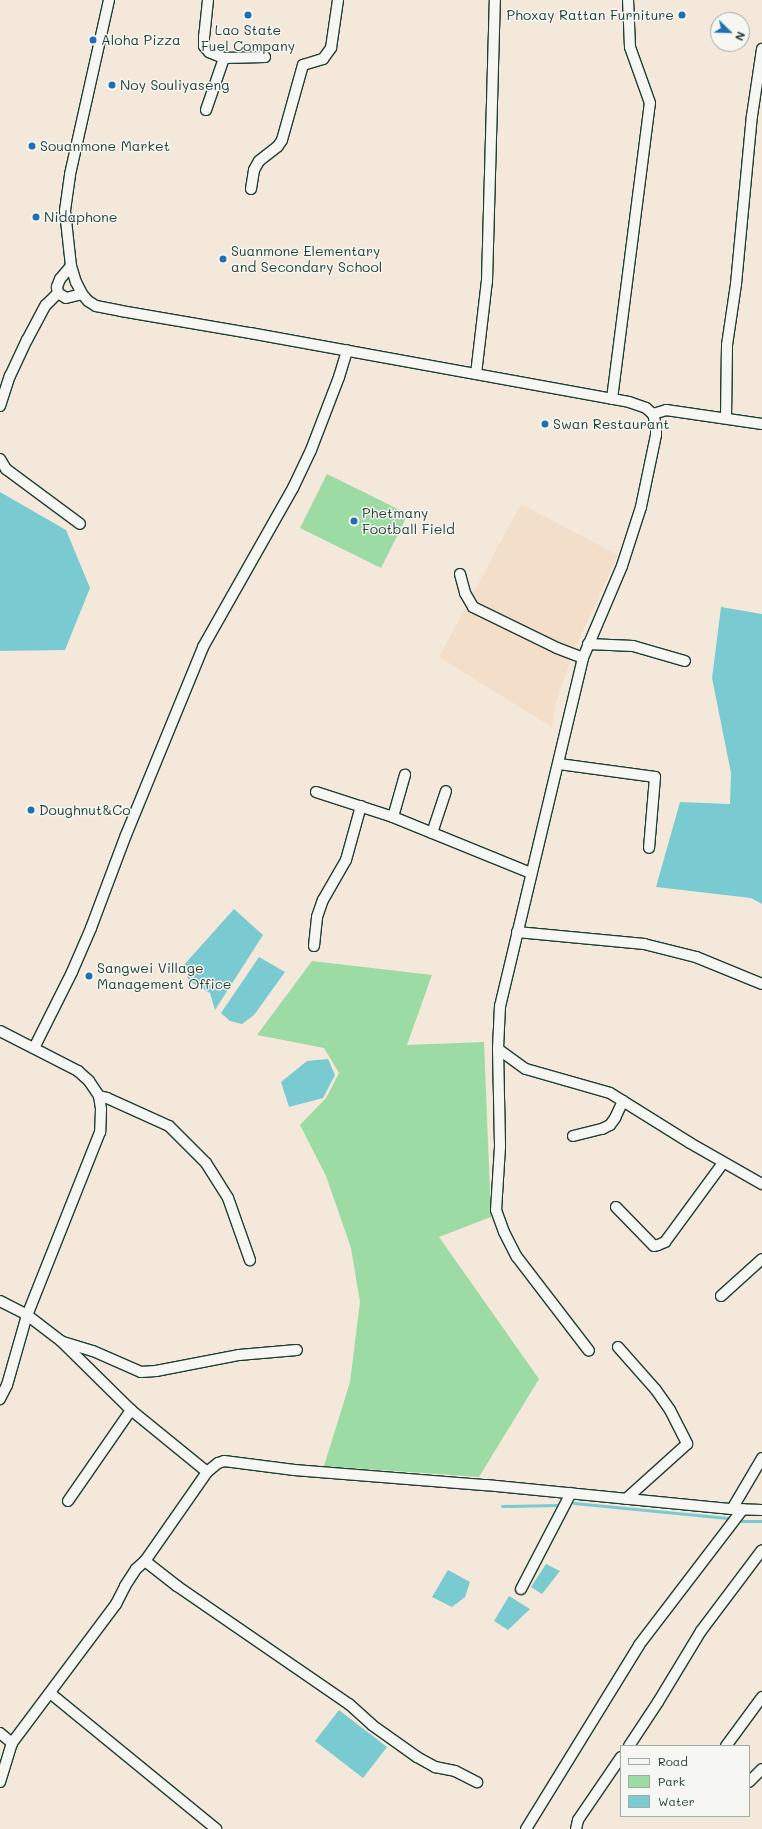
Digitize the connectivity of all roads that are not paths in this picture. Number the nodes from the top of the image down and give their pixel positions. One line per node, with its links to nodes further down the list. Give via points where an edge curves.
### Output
1 (109, 0): 11 (street, via 70,175 65,211)
2 (208, 0): 8 (street, via 204,46 208,52)
3 (338, 0): 10 (street, via 331,48 323,59 303,65 282,140 259,161 254,170)
4 (495, 0): 15 (street, via 487,281)
5 (628, 0): 16 (street, via 630,47 650,103)
6 (762, 49): 19 (street, via 752,116 736,284 727,346)
7 (265, 57): 8 (street)
8 (224, 58): 9 (street)
9 (206, 110)
10 (251, 189)
11 (71, 266): 12 (street, via 60,279); 13 (street)
12 (58, 293): 13 (street, via 66,298); 17 (street, via 46,305 27,340 10,376)
13 (82, 294): 14 (street, via 96,306)
14 (347, 350): 15 (street); 40 (street, via 311,450 293,488 198,659 91,928)
15 (476, 374): 16 (street)
16 (612, 399): 18 (street, via 639,404)
17 (0, 406)
18 (653, 414): 19 (street, via 666,410); 24 (street, via 656,435 641,507 622,566)
19 (726, 418): 20 (street)
20 (762, 424)
21 (0, 459): 22 (street, via 6,469)
22 (80, 524)
23 (460, 574): 25 (street, via 465,593 473,606)
24 (588, 644): 25 (street); 26 (street, via 633,646)
25 (583, 658): 27 (street)
26 (685, 661)
27 (559, 764): 34 (street, via 656,777); 35 (street)
28 (405, 776): 32 (street)
29 (446, 791): 33 (street)
30 (316, 792): 31 (street)
31 (361, 806): 32 (street); 37 (street, via 346,860 323,900)
32 (393, 818): 33 (street)
33 (432, 833): 35 (street)
34 (649, 848)
35 (531, 873): 36 (street)
36 (517, 932): 38 (street, via 644,944 696,957); 41 (street, via 500,1006)
37 (314, 946)
38 (762, 984)
39 (0, 1031): 40 (street)
40 (34, 1048): 42 (street, via 78,1071)
41 (498, 1050): 43 (street, via 526,1069 610,1093); 56 (street, via 500,1147 496,1210 517,1257)
42 (99, 1096): 49 (street, via 169,1126 206,1163 228,1198); 52 (street, via 100,1132)
43 (623, 1101): 44 (street, via 610,1125); 45 (street)
44 (573, 1136)
45 (723, 1163): 46 (street); 47 (street, via 665,1242 658,1246 654,1246)
46 (762, 1184)
47 (616, 1207)
48 (762, 1259): 50 (street)
49 (250, 1260)
50 (721, 1296)
51 (0, 1301): 52 (street)
52 (27, 1315): 53 (street); 57 (street, via 7,1385)
53 (61, 1341): 55 (street, via 93,1351 141,1372 239,1355); 58 (street)
54 (618, 1347): 62 (street, via 656,1390 670,1410 687,1444)
55 (298, 1350)
56 (589, 1351)
57 (0, 1399)
58 (131, 1410): 60 (street); 63 (street)
59 (762, 1458): 64 (street)
60 (207, 1472): 61 (street, via 224,1461 294,1470); 68 (street)
61 (571, 1493): 62 (street); 69 (street)
62 (626, 1499): 64 (street)
63 (68, 1501)
64 (732, 1509): 65 (street)
65 (743, 1509): 66 (street); 82 (street, via 639,1645)
66 (762, 1510)
67 (762, 1550): 74 (street, via 701,1631)
68 (145, 1561): 70 (street, via 136,1569 116,1604); 80 (street, via 177,1586 349,1704 372,1725 417,1757 435,1767 454,1771)
69 (521, 1589)
70 (50, 1693): 73 (street); 81 (street)
71 (762, 1697): 75 (street)
72 (0, 1733): 73 (street)
73 (12, 1743): 79 (street)
74 (629, 1745)
75 (727, 1745)
76 (620, 1758): 83 (street, via 578,1820)
77 (762, 1769): 78 (street)
78 (750, 1781)
79 (0, 1782)
80 (477, 1782)
81 (216, 1829)
82 (526, 1829)
83 (576, 1829)

